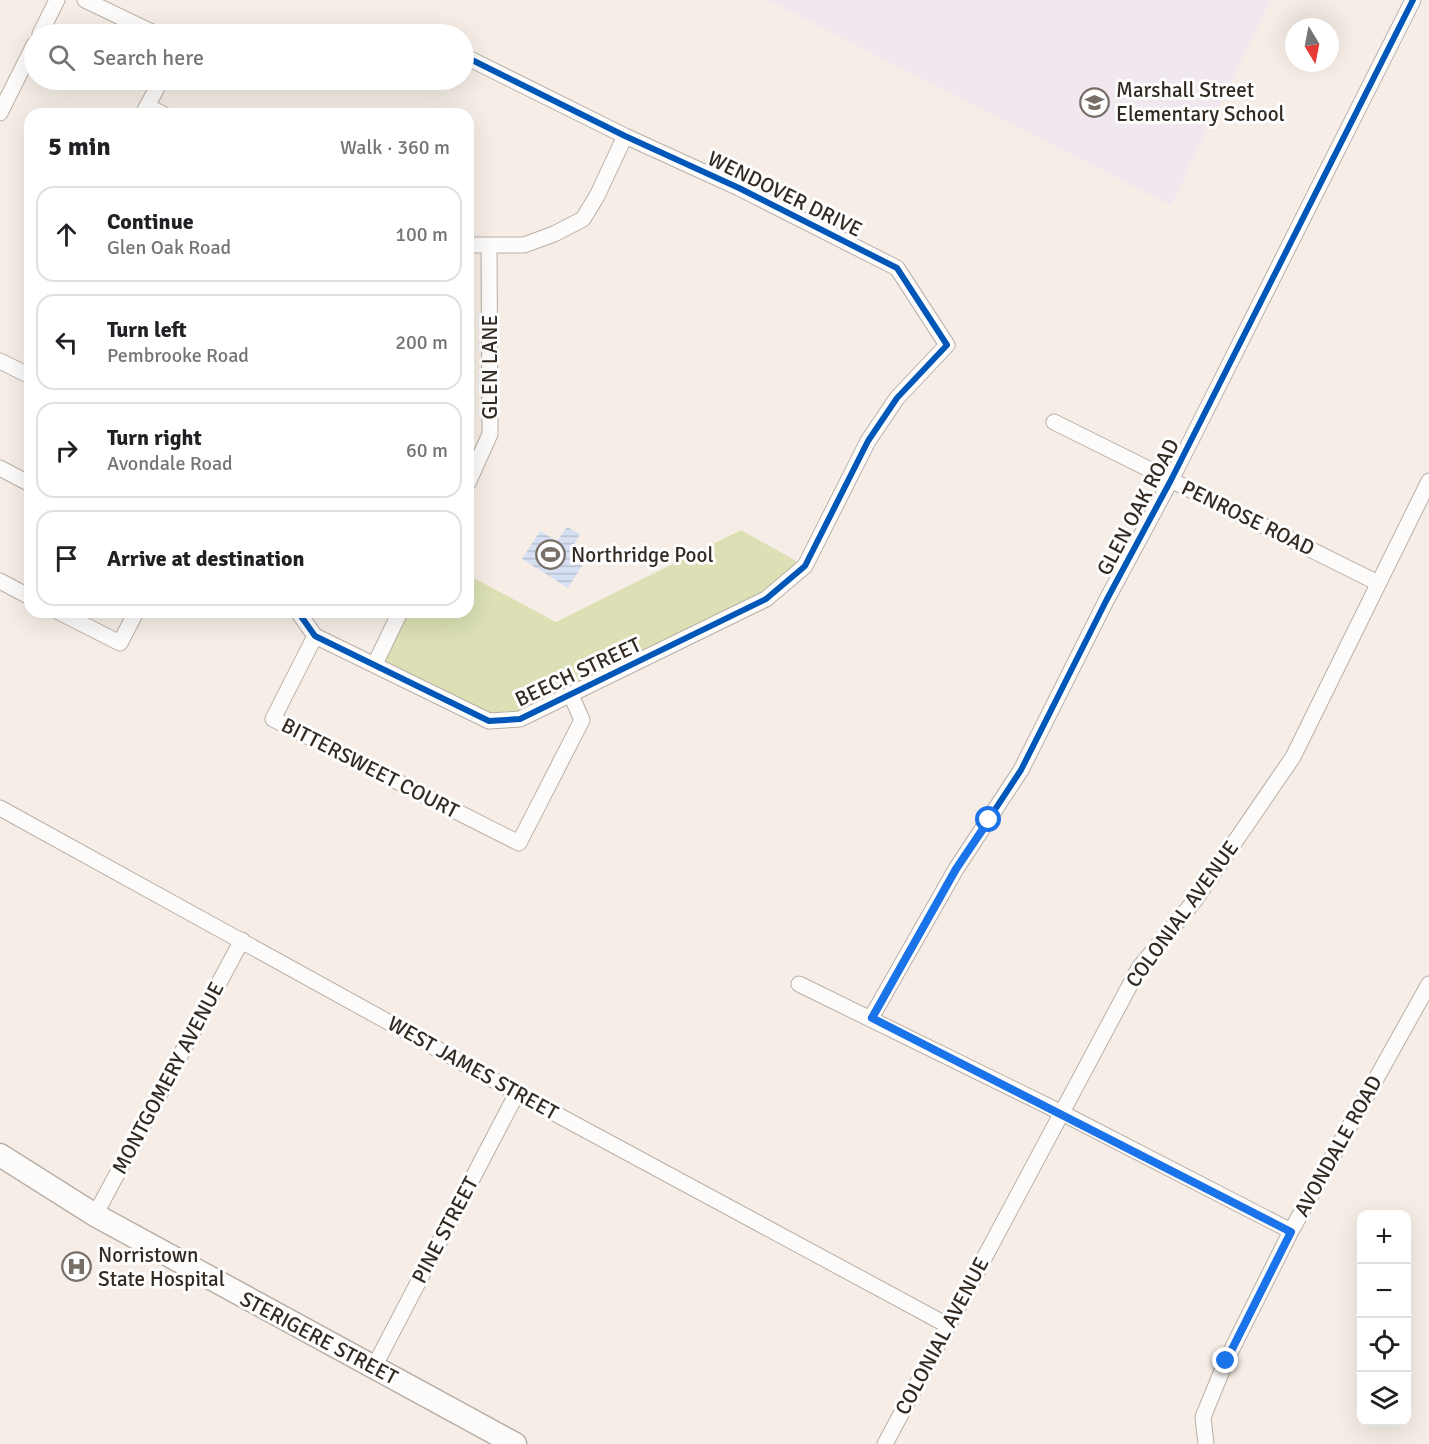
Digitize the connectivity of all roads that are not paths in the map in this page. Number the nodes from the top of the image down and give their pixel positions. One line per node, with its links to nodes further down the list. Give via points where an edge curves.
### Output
1 (57, 0): 4 (street)
2 (85, 0): 5 (street)
3 (1413, 0): 20 (street, GLEN OAK ROAD)
4 (45, 24)
5 (135, 24)
6 (474, 61): 11 (street, WENDOVER DRIVE)
7 (24, 65): 10 (street)
8 (156, 90): 9 (street)
9 (146, 108)
10 (0, 113)
11 (625, 136): 13 (street, via 583,219 524,245); 17 (street, WENDOVER DRIVE, via 897,268 947,345 897,398)
12 (474, 245): 13 (street)
13 (489, 246): 18 (street, GLEN LANE, via 490,434)
14 (0, 361): 15 (street)
15 (24, 373)
16 (1054, 422): 20 (street, PENROSE ROAD)
17 (868, 441): 32 (street, BEECH STREET, via 805,566 766,599)
18 (474, 470)
19 (2, 474): 21 (street)
20 (1171, 480): 24 (street, PENROSE ROAD); 37 (street, GLEN OAK ROAD, via 1021,770 956,869)
21 (24, 481)
22 (1429, 482): 24 (street, COLONIAL AVENUE)
23 (0, 581): 25 (street)
24 (1378, 583): 39 (street, COLONIAL AVENUE, via 1293,757 1195,900 1139,968)
25 (24, 594)
26 (86, 618): 27 (street, via 120,643)
27 (133, 618)
28 (302, 618): 30 (street, BEECH STREET)
29 (397, 618): 31 (street)
30 (315, 636): 31 (street, BEECH STREET); 32 (street, BITTERSWEET COURT, via 273,719 519,843 582,720)
31 (375, 664): 32 (street, BEECH STREET, via 489,721 520,719)
32 (572, 695)
33 (0, 808): 34 (street, WEST JAMES STREET)
34 (242, 940): 38 (street, WEST JAMES STREET); 41 (street, MONTGOMERY AVENUE)
35 (799, 984): 37 (street)
36 (1429, 984): 42 (street, AVONDALE ROAD)
37 (872, 1018): 39 (street)
38 (517, 1093): 43 (street, WEST JAMES STREET); 44 (street, PINE STREET)
39 (1062, 1113): 42 (street); 43 (street, COLONIAL AVENUE)
40 (0, 1155): 41 (street, STERIGERE STREET)
41 (95, 1215): 44 (street, STERIGERE STREET)
42 (1291, 1232): 47 (street, AVONDALE ROAD, via 1226,1361 1203,1417)
43 (947, 1325): 46 (street, COLONIAL AVENUE)
44 (374, 1367): 45 (street, STERIGERE STREET)
45 (516, 1444)
46 (885, 1444)
47 (1206, 1444)

